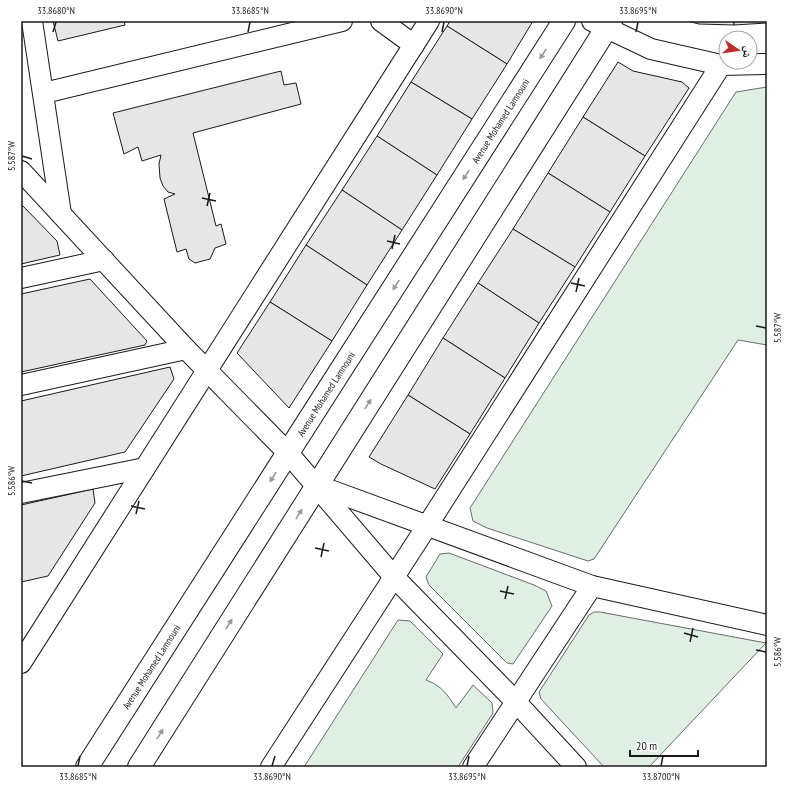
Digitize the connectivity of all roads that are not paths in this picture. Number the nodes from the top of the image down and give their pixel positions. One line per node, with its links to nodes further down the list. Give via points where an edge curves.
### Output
1 (32, 21): 10 (street)
2 (342, 21): 10 (street)
3 (380, 21): 7 (street)
4 (429, 21): 7 (street)
5 (564, 21): 18 (street, Avenue Mohamed Lamnouni, one-way to 18)
6 (603, 23): 8 (street, via 651,49); 20 (street, one-way to 6)
7 (414, 45): 16 (street)
8 (718, 64)
9 (718, 70): 22 (street)
10 (44, 93): 12 (street)
11 (21, 171): 12 (street)
12 (61, 214): 13 (street)
13 (104, 260): 14 (street); 15 (street)
14 (21, 278)
15 (186, 349): 16 (street); 17 (street)
16 (207, 370): 18 (street); 19 (street)
17 (21, 385)
18 (288, 453): 20 (street); 28 (street, Avenue Mohamed Lamnouni, one-way to 28)
19 (145, 468): 21 (street); 26 (street)
20 (317, 486): 22 (street); 23 (street); 29 (street, one-way to 20)
21 (21, 493)
22 (427, 526): 23 (street); 24 (street)
23 (394, 577): 27 (street); 30 (street)
24 (592, 586): 25 (street); 27 (street)
25 (767, 625)
26 (21, 663)
27 (516, 702): 31 (street); 32 (street)
28 (87, 767)
29 (139, 767)
30 (271, 767)
31 (474, 767)
32 (576, 767)

